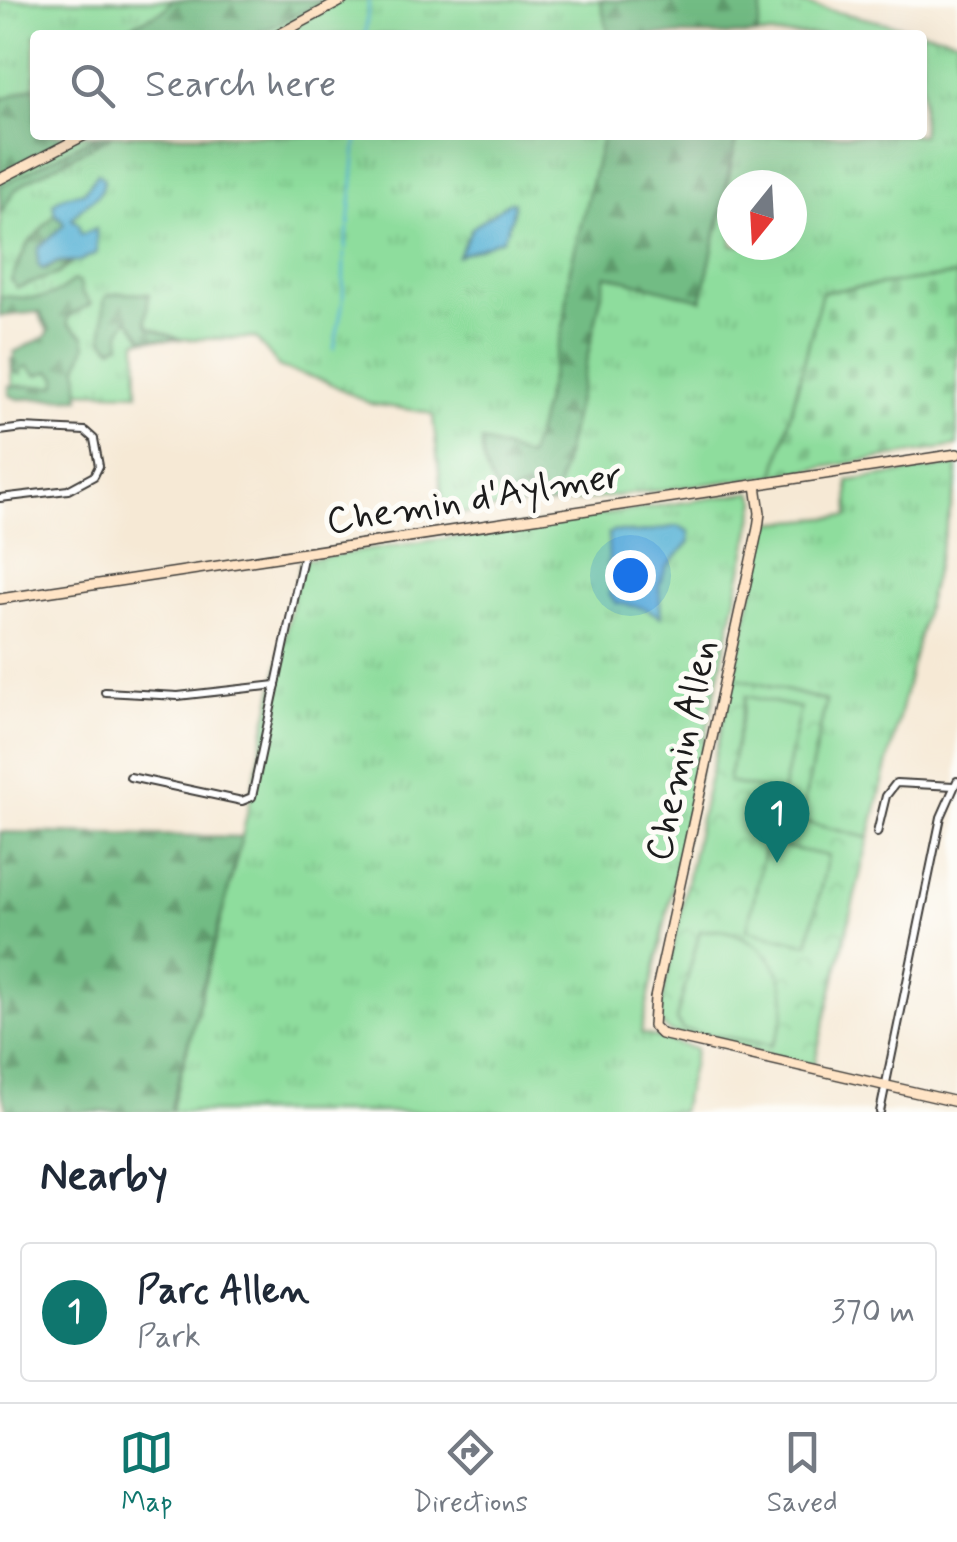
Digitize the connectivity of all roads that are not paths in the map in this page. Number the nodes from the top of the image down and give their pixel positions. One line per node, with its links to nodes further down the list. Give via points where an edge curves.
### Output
1 (343, 0): 2 (main road)
2 (287, 30)
3 (75, 140): 4 (main road)
4 (0, 179)
5 (0, 431): 8 (street, via 89,433 98,466 96,474 60,492)
6 (957, 454): 7 (main road, Chemin d'Aylmer)
7 (756, 485): 9 (main road, Chemin d'Aylmer); 16 (main road, Chemin Allen, via 758,528 653,1026 662,1034)
8 (0, 498)
9 (304, 552): 10 (main road, Chemin d'Aylmer); 11 (street)
10 (0, 599)
11 (276, 685): 12 (street, via 178,696); 13 (street, via 248,801)
12 (105, 692)
13 (130, 778)
14 (955, 784): 15 (street, via 896,784); 16 (street, via 941,817)
15 (877, 833)
16 (885, 1086): 17 (main road); 18 (street)
17 (957, 1102)
18 (880, 1112)

